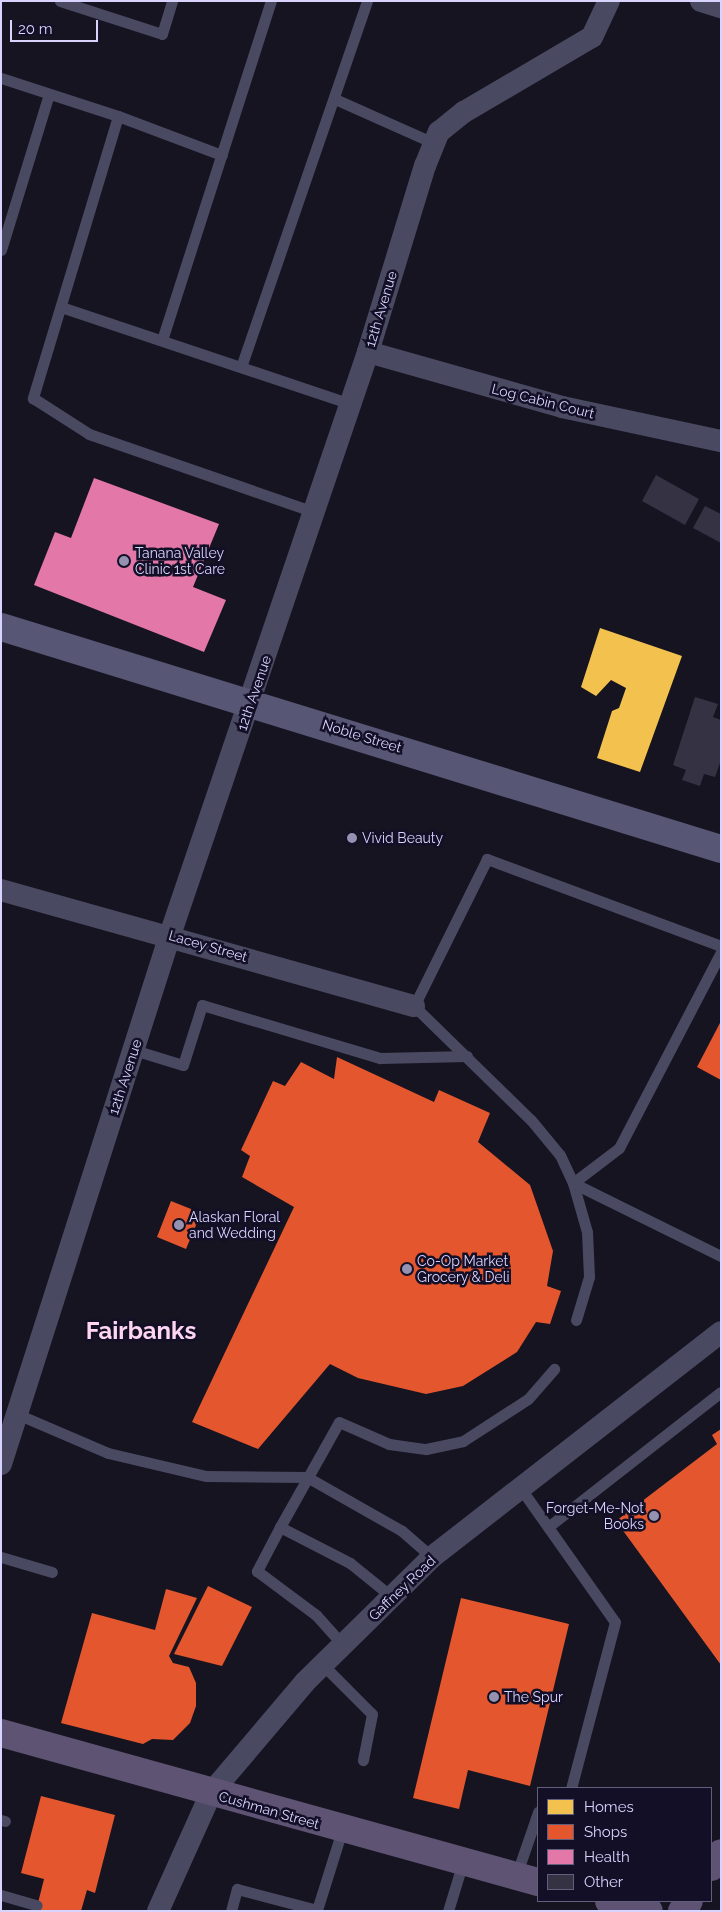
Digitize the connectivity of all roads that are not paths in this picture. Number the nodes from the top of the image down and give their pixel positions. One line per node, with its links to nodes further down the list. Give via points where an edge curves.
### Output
1 (60, 1): 2 (lane, via 162,34)
2 (172, 1)
3 (271, 1): 13 (lane)
4 (367, 1): 10 (lane)
5 (609, 1): 12 (street, 12th Avenue, via 592,37 464,112 439,132)
6 (701, 1): 7 (street)
7 (721, 7)
8 (1, 78): 9 (lane)
9 (49, 94): 11 (lane); 14 (lane)
10 (335, 99): 12 (lane); 18 (lane)
11 (118, 116): 13 (lane); 15 (lane)
12 (434, 143): 17 (street, 12th Avenue)
13 (222, 155): 16 (lane)
14 (1, 250)
15 (61, 307): 16 (lane); 21 (lane, via 34,398 89,434)
16 (162, 340): 18 (lane)
17 (368, 352): 19 (street, 12th Avenue); 20 (street, Log Cabin Court, via 562,407)
18 (241, 367): 19 (lane)
19 (351, 404): 21 (street, 12th Avenue)
20 (721, 441)
21 (314, 512): 23 (street, 12th Avenue)
22 (1, 627): 23 (street, Noble Street)
23 (251, 702): 24 (street, Noble Street); 26 (street, 12th Avenue)
24 (721, 849)
25 (1, 890): 26 (street, Lacey Street)
26 (170, 935): 29 (street, Lacey Street); 30 (street, 12th Avenue)
27 (721, 946): 29 (lane, via 486,858)
28 (721, 952): 32 (lane, via 619,1148)
29 (414, 1006): 31 (lane)
30 (134, 1050): 31 (lane, via 183,1065 202,1005 380,1058); 38 (street, 12th Avenue)
31 (468, 1056): 32 (lane, via 560,1155)
32 (573, 1183): 33 (lane); 34 (lane, via 587,1232 589,1277)
33 (721, 1256)
34 (576, 1320)
35 (721, 1332): 41 (street, Gaffney Road)
36 (554, 1369): 40 (lane, via 528,1399 463,1441 426,1449 389,1444 339,1422)
37 (721, 1392): 43 (lane)
38 (18, 1414): 39 (street, 12th Avenue); 40 (lane, via 108,1453 206,1476)
39 (1, 1464)
40 (307, 1477): 42 (lane); 45 (lane, via 402,1531)
41 (519, 1486): 43 (lane); 45 (street, Gaffney Road)
42 (280, 1527): 47 (lane, via 350,1563); 48 (lane, via 256,1571 316,1615)
43 (548, 1527): 52 (lane, via 615,1622)
44 (1, 1557): 46 (lane)
45 (432, 1557): 47 (street, Gaffney Road)
46 (52, 1572)
47 (392, 1597): 48 (street, Gaffney Road)
48 (343, 1645): 49 (street, Gaffney Road)
49 (323, 1665): 51 (lane, via 372,1714); 53 (street, Gaffney Road)
50 (1, 1733): 53 (main road, Cushman Street)
51 (363, 1760)
52 (571, 1787)
53 (212, 1793): 55 (main road, Cushman Street); 63 (street, Gaffney Road)
54 (537, 1818): 59 (lane)
55 (342, 1830): 57 (main road, Cushman Street); 64 (lane, via 317,1910 237,1889)
56 (721, 1853): 58 (main road)
57 (463, 1862): 59 (main road, Cushman Street); 65 (lane)
58 (712, 1866)
59 (527, 1879)
60 (1, 1895): 62 (lane)
61 (613, 1902): 66 (main road)
62 (37, 1905)
63 (158, 1911)
64 (231, 1911)
65 (448, 1911)
66 (649, 1911)

